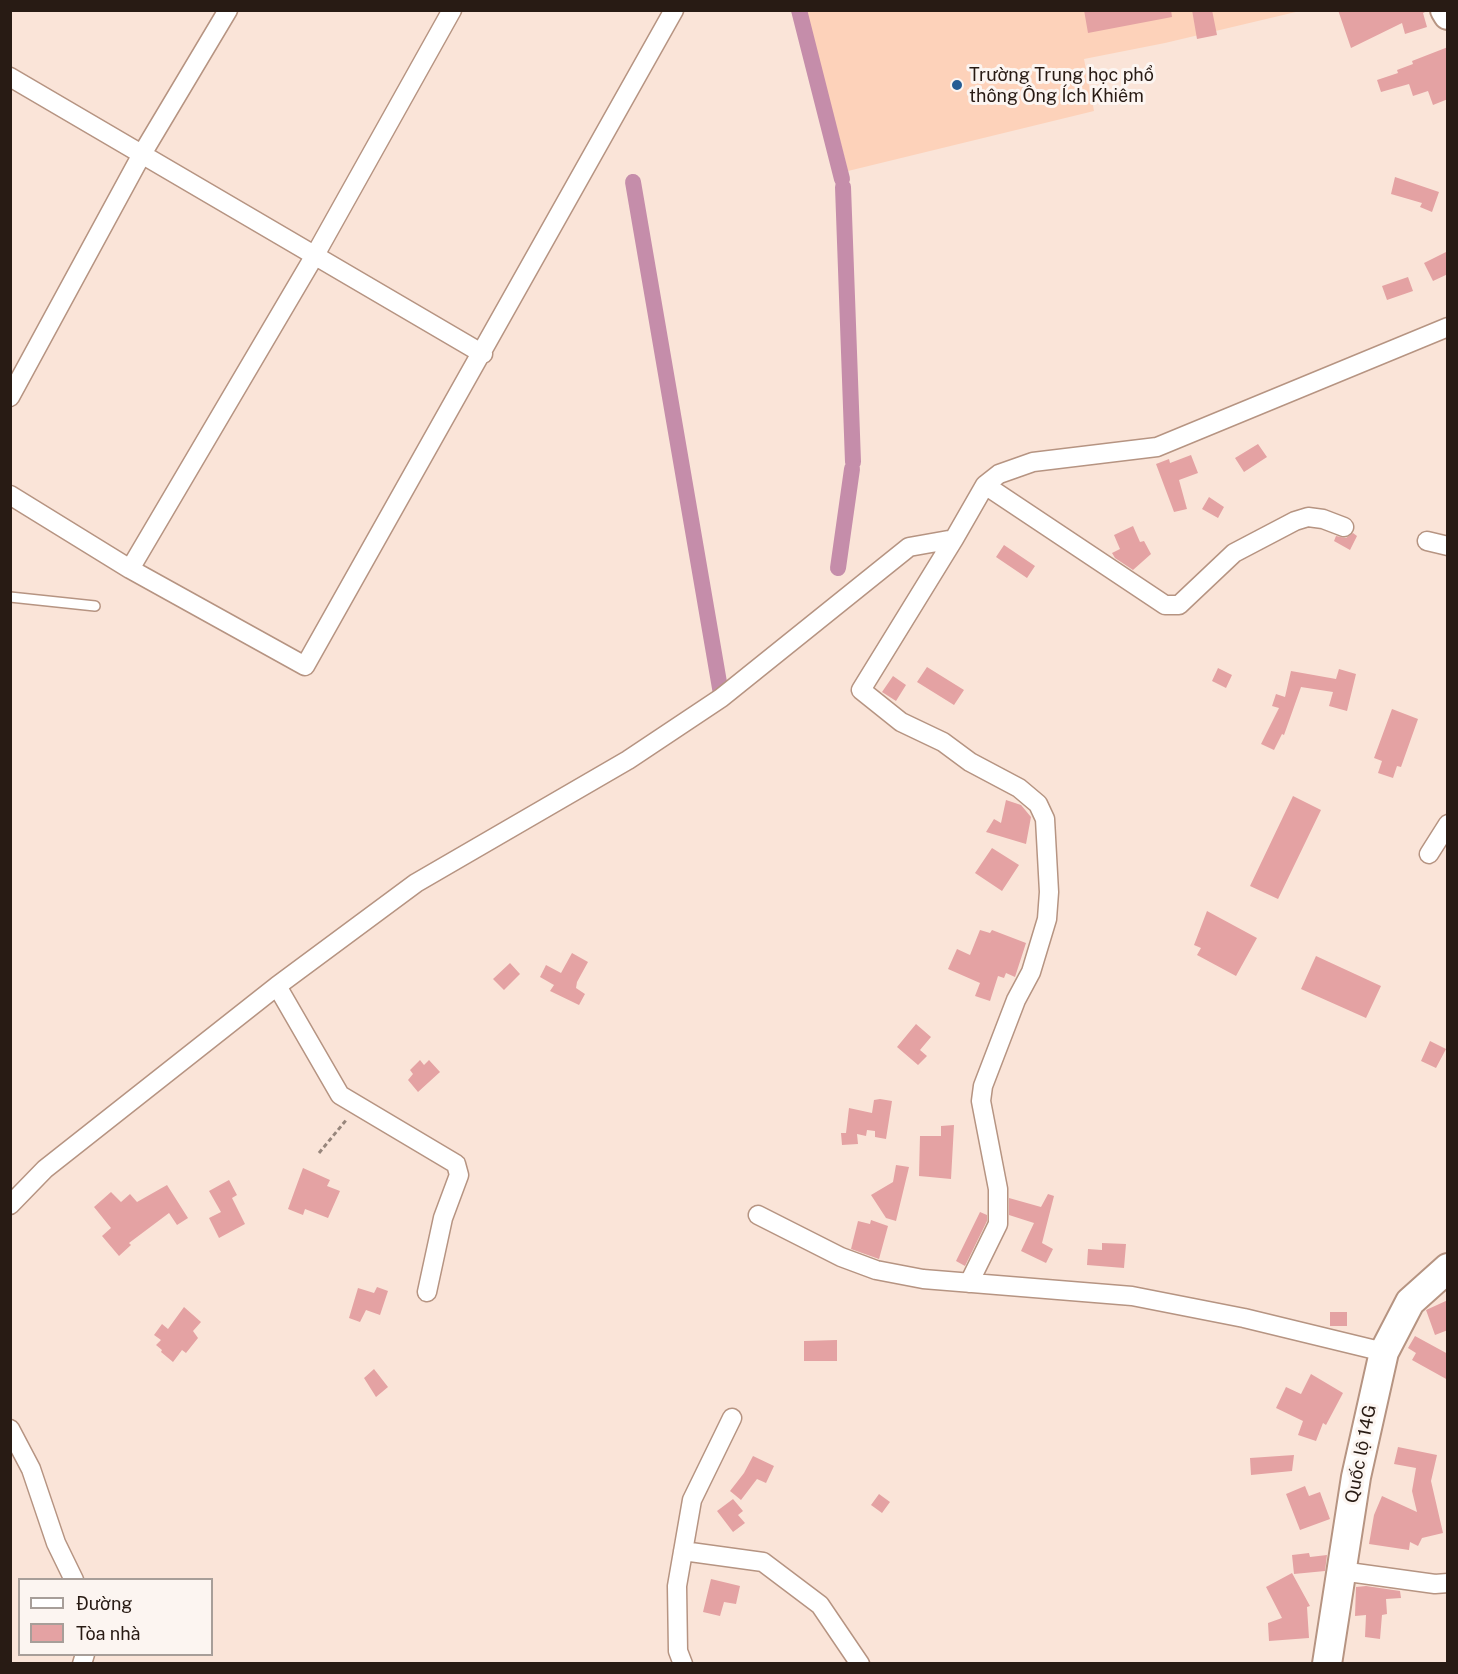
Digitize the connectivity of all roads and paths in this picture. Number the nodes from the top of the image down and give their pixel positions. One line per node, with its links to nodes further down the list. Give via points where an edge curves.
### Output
1 (228, 10): 7 (street)
2 (452, 10): 8 (street)
3 (674, 10): 10 (street)
4 (1445, 10): 5 (main road)
5 (1448, 15)
6 (10, 77): 7 (street)
7 (142, 154): 8 (street); 11 (street)
8 (315, 255): 10 (street); 18 (street)
9 (1448, 327): 12 (street, via 1175,441 1157,447 1033,462 999,474)
10 (483, 354): 18 (street, via 305,666)
11 (10, 398)
12 (985, 485): 14 (street, via 1165,605 1179,605 1234,554 1295,521 1308,517); 15 (street)
13 (10, 495): 18 (street)
14 (1344, 527)
15 (954, 539): 23 (street, via 909,547 721,698 628,760 416,883); 29 (street, via 861,690 901,722 943,742 970,762 1019,788 1038,804 1044,819 1047,920 1031,972 983,1086 981,1101 998,1190 998,1224)
16 (1426, 541): 17 (street)
17 (1448, 546)
18 (130, 569)
19 (10, 597): 20 (lane)
20 (95, 606)
21 (1448, 824): 22 (street)
22 (1429, 854)
23 (277, 986): 24 (street, via 340,1095); 26 (street, via 45,1169)
24 (358, 1106): 25 (path); 30 (street, via 459,1169 443,1218)
25 (319, 1153)
26 (10, 1205)
27 (758, 1215): 29 (street, via 841,1257 876,1270)
28 (1448, 1268): 31 (main road, Quốc lộ 14G, via 1410,1302)
29 (969, 1283): 31 (street, via 1132,1296)
30 (427, 1292)
31 (1384, 1352): 35 (main road, Quốc lộ 14G, via 1362,1444)
32 (732, 1418): 34 (street, via 692,1500)
33 (10, 1429): 36 (street, via 31,1469 56,1543)
34 (683, 1551): 38 (street, via 676,1586 678,1651); 39 (street, via 763,1562 820,1605)
35 (1341, 1571): 37 (street); 40 (main road, Quốc lộ 14G)
36 (73, 1578)
37 (1448, 1583)
38 (683, 1664)
39 (860, 1664)
40 (1327, 1664)

